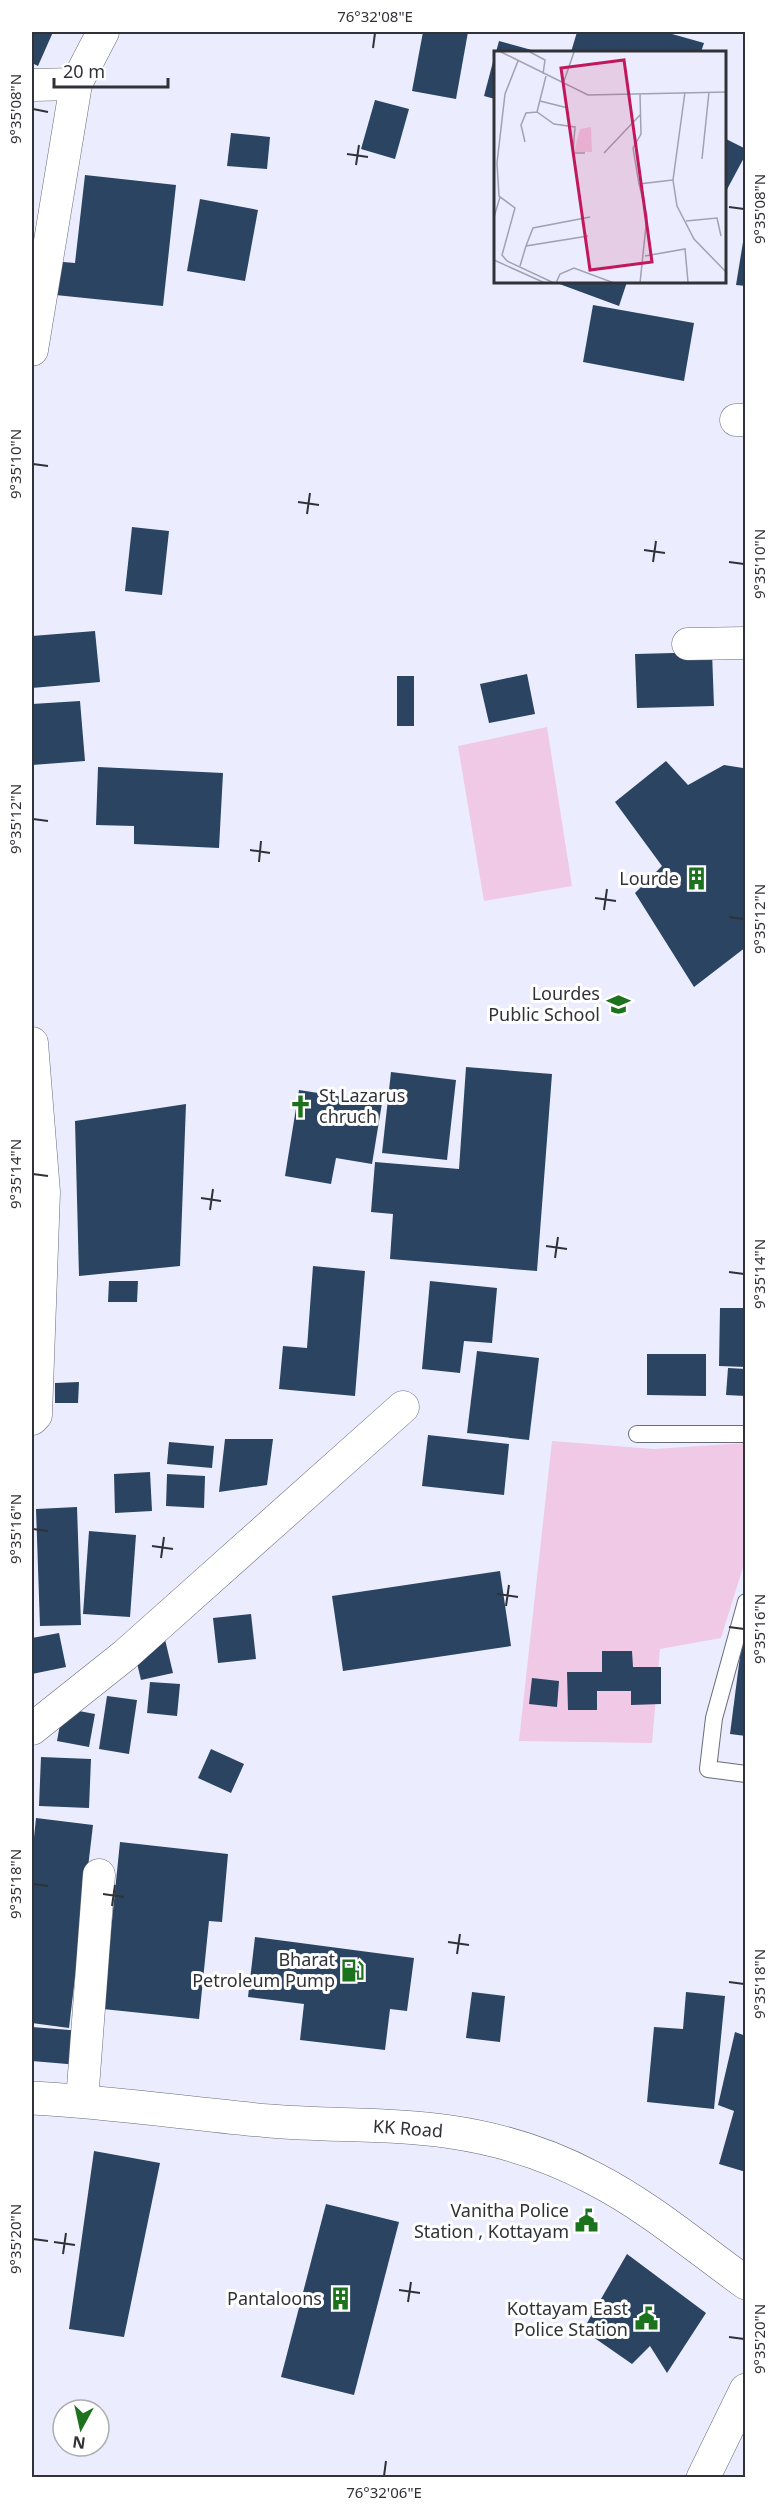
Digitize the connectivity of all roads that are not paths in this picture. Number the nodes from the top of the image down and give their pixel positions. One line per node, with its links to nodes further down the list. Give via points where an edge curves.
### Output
1 (103, 32): 2 (street)
2 (76, 84): 3 (street); 4 (street)
3 (32, 85)
4 (32, 350)
5 (746, 643): 6 (street)
6 (688, 644)
7 (32, 1043): 9 (street, via 44,1192 36,1415)
8 (404, 1407): 13 (street, via 125,1655)
9 (32, 1419)
10 (638, 1434): 11 (lane)
11 (746, 1434)
12 (746, 1602): 14 (lane, via 714,1718 708,1769)
13 (32, 1729)
14 (746, 1774)
15 (99, 1875): 17 (street)
16 (32, 2098): 17 (highway, KK Road)
17 (81, 2101): 18 (highway, KK Road, via 291,2123 407,2127 499,2142 592,2177 634,2201)
18 (746, 2283)
19 (746, 2390): 20 (highway)
20 (703, 2478)

